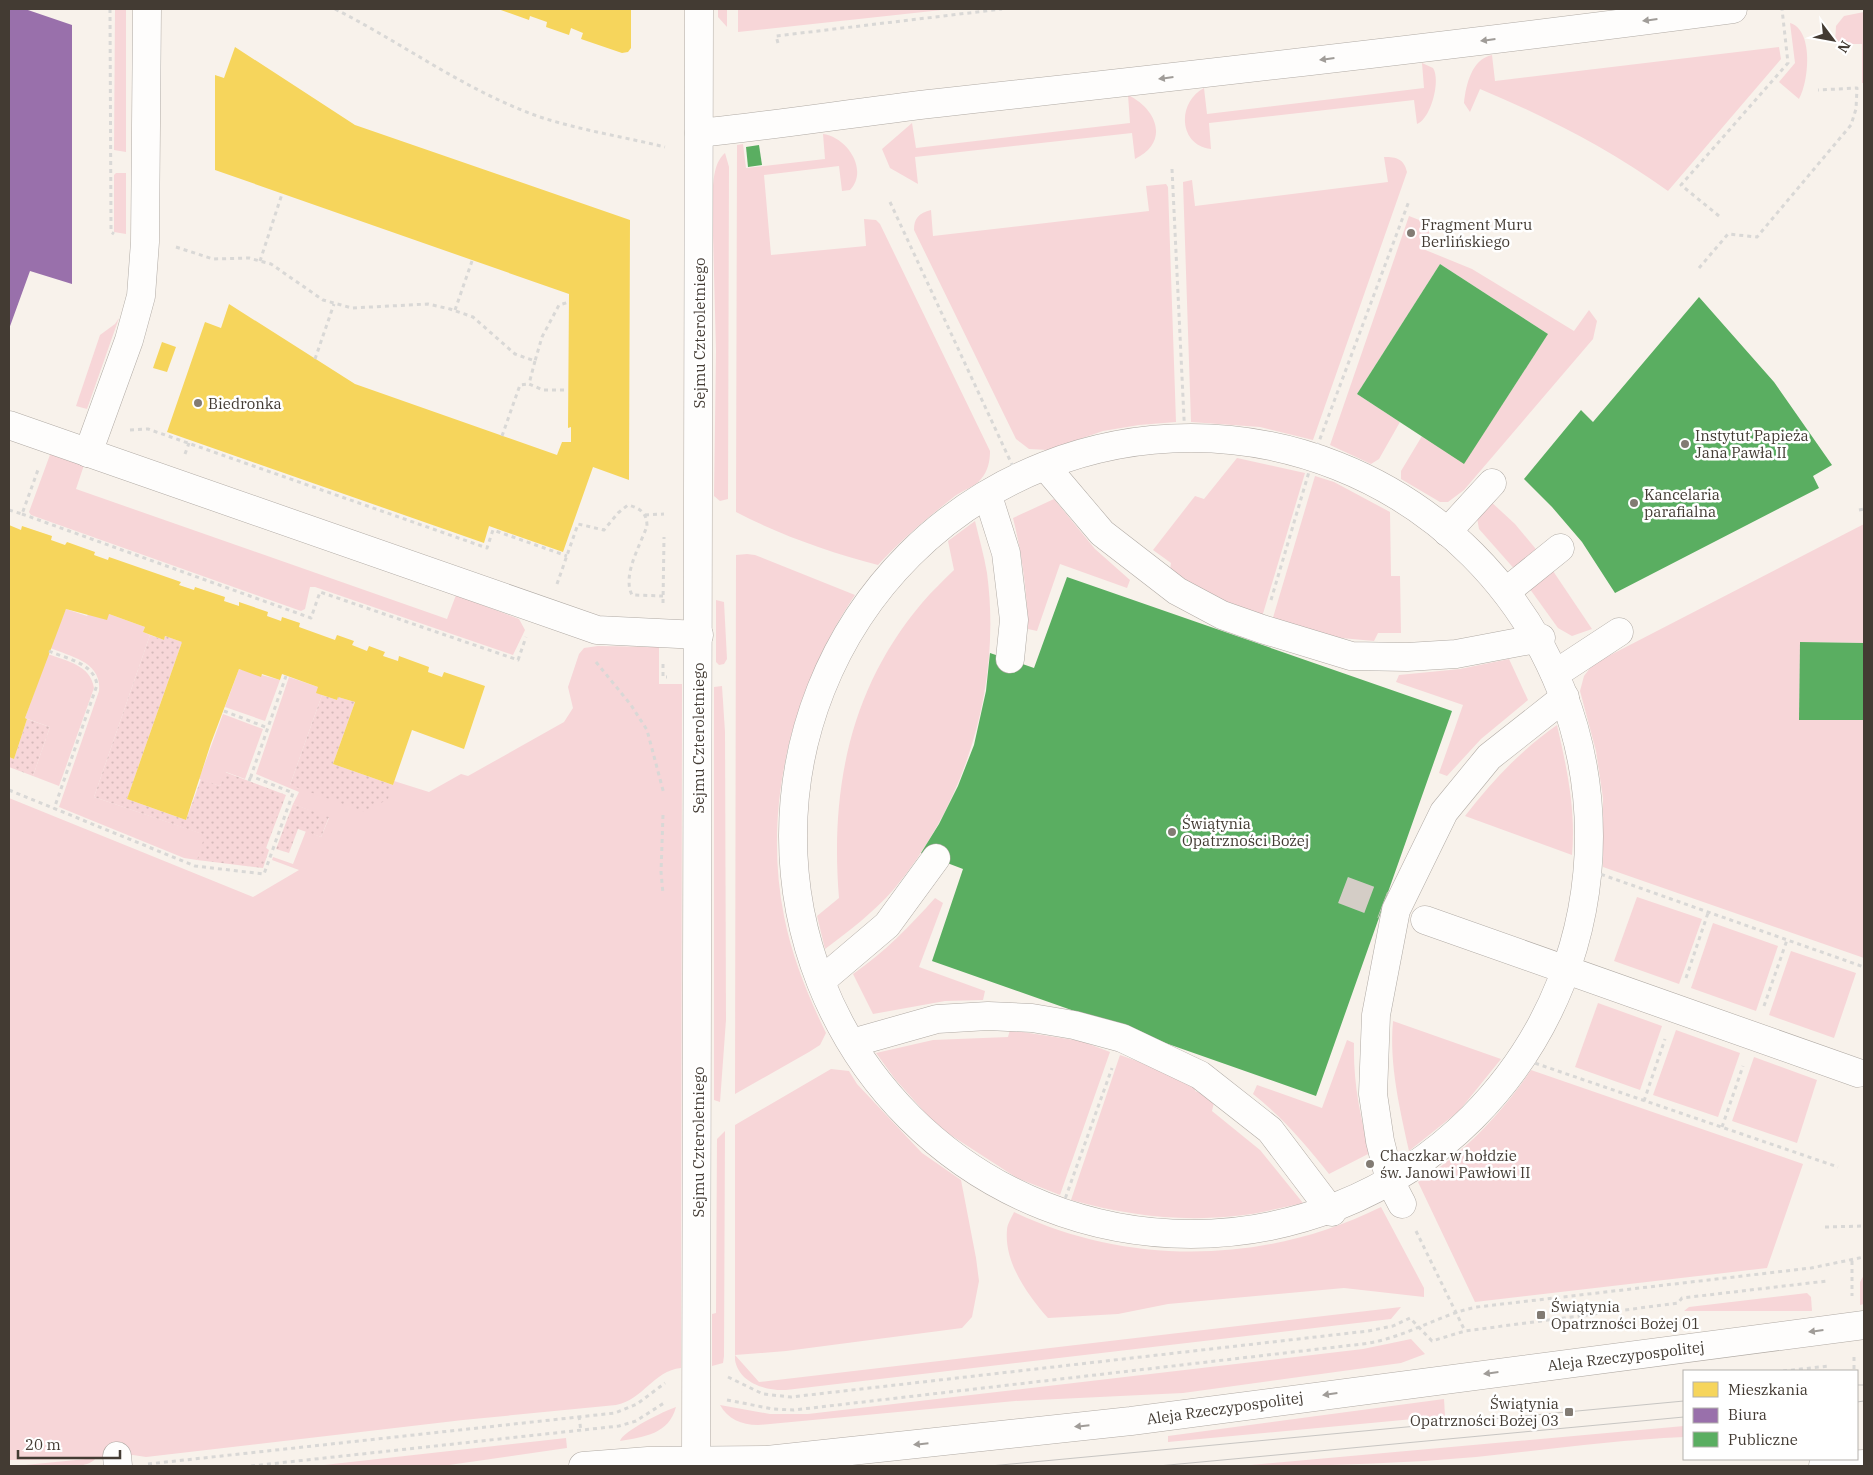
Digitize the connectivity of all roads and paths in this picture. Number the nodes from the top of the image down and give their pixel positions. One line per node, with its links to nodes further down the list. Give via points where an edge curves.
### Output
1 (110, 9): 18 (path, via 111,232)
2 (147, 9): 30 (street, via 145,242 141,296)
3 (336, 9): 12 (path, via 475,89 540,117)
4 (700, 9): 11 (street, Sejmu Czteroletniego)
5 (1002, 9): 8 (path)
6 (1733, 9): 11 (street, one-way to 11)
7 (1782, 9): 17 (path, via 1788,63 1681,185)
8 (979, 10): 9 (path, via 776,36)
9 (778, 43)
10 (1818, 90): 22 (path, via 1857,88 1851,125 1757,237 1728,234)
11 (699, 133): 58 (street, Sejmu Czteroletniego)
12 (665, 147)
13 (1172, 169): 34 (path)
14 (282, 194): 20 (path)
15 (1409, 201): 36 (path)
16 (890, 202): 38 (path)
17 (1718, 216)
18 (117, 236)
19 (170, 245): 20 (path, via 213,259 249,258)
20 (260, 261): 24 (path, via 270,264 322,300)
21 (472, 261): 25 (path)
22 (1699, 268)
23 (568, 302): 27 (path, via 559,304 549,321)
24 (334, 304): 25 (path, via 352,308 428,304); 26 (path)
25 (455, 310): 27 (path, via 473,317 515,354)
26 (315, 359)
27 (535, 361): 28 (path)
28 (529, 384): 29 (path, via 543,390); 32 (path, via 520,385)
29 (568, 390)
30 (100, 419): 35 (street); 48 (path, via 133,431 148,429)
31 (9, 425): 33 (street)
32 (502, 436)
33 (49, 439): 35 (street); 44 (path)
34 (1185, 439): 36 (street, via 1233,441); 37 (street, via 1148,437 1080,453)
35 (88, 453): 55 (street)
36 (1314, 455): 47 (street, via 1394,493); 56 (path)
37 (1046, 467): 38 (street); 56 (street, via 1102,533 1177,591 1222,615)
38 (1018, 478): 40 (street)
39 (1492, 483): 47 (street)
40 (988, 496): 62 (street, via 1006,553 1014,620); 77 (street, via 930,534 887,579 829,671 800,745 792,863 805,942)
41 (1864, 509): 43 (path)
42 (9, 510): 44 (path)
43 (1859, 510)
44 (22, 514): 55 (path, via 310,618 320,592 518,660)
45 (664, 514): 46 (path)
46 (645, 515): 51 (path, via 640,509 628,505 604,530 578,524); 54 (path, via 647,526 629,576 630,591 632,595)
47 (1447, 532): 53 (street, via 1474,553)
48 (468, 540): 50 (path); 51 (path, via 488,548 494,530)
49 (1560, 548): 53 (street)
50 (465, 550)
51 (567, 556): 52 (path)
52 (558, 581)
53 (1508, 590): 59 (street, via 1521,604)
54 (664, 596)
55 (535, 608): 58 (street, via 597,630)
56 (1262, 629): 59 (street, via 1351,656 1456,654)
57 (1619, 632): 64 (street)
58 (699, 635): 106 (street, Sejmu Czteroletniego)
59 (1541, 638): 64 (street)
60 (49, 651): 71 (path, via 89,668 97,685)
61 (593, 659): 70 (path, via 631,705 646,730)
62 (1010, 659)
63 (286, 676): 66 (path)
64 (1560, 685): 73 (street, via 1589,788 1590,851); 74 (street, via 1489,757 1444,812)
65 (224, 711): 66 (path)
66 (268, 728): 67 (path)
67 (251, 776): 68 (path); 71 (path, via 293,794 264,874 195,866)
68 (249, 781)
69 (9, 790): 71 (path)
70 (664, 794)
71 (54, 809)
72 (936, 858): 77 (street, via 887,925)
73 (1586, 870): 75 (street); 76 (path)
74 (1403, 913): 75 (street); 83 (street, via 1376,1015 1373,1094 1380,1141)
75 (1558, 967): 80 (street); 81 (street)
76 (1864, 967)
77 (821, 981): 79 (street, via 839,1026)
78 (1122, 1038): 79 (street, via 1032,1018 988,1016 937,1019); 84 (street, via 1200,1075 1270,1130); 85 (path)
79 (852, 1043): 85 (street, via 898,1108 959,1162 1010,1192)
80 (1520, 1058): 82 (path); 83 (street, via 1477,1116)
81 (1858, 1073)
82 (1838, 1167)
83 (1396, 1192): 84 (street)
84 (1332, 1212): 85 (street, via 1228,1239 1146,1236)
85 (1060, 1213)
86 (1864, 1226): 87 (path)
87 (1825, 1227)
88 (1418, 1236): 93 (path)
89 (1864, 1257): 90 (path)
90 (1852, 1261): 92 (path); 93 (path)
91 (1827, 1281): 96 (path, via 1682,1298 1678,1303)
92 (1852, 1300)
93 (1456, 1312): 95 (path); 96 (path)
94 (1864, 1324): 106 (street, Aleja Rzeczypospolitej, one-way to 106, via 1131,1421 767,1460)
95 (1419, 1328): 96 (path, via 1432,1341); 101 (path, via 1410,1318 1393,1326 1368,1331 791,1397 763,1394 730,1377); 103 (path, via 1394,1338 1362,1344 801,1409 773,1409)
96 (1465, 1331)
97 (1854, 1357): 100 (path)
98 (1828, 1366): 99 (path)
99 (1792, 1370)
100 (1854, 1370)
101 (721, 1378)
102 (673, 1381): 105 (path, via 657,1388 637,1404 615,1412 159,1464)
103 (724, 1399)
104 (672, 1400): 108 (path, via 636,1421 619,1426)
105 (118, 1463)
106 (696, 1464): 109 (street, Aleja Rzeczypospolitej, via 648,1461)
107 (1864, 1464): 110 (street)
108 (251, 1466)
109 (583, 1466)
110 (1823, 1466)

